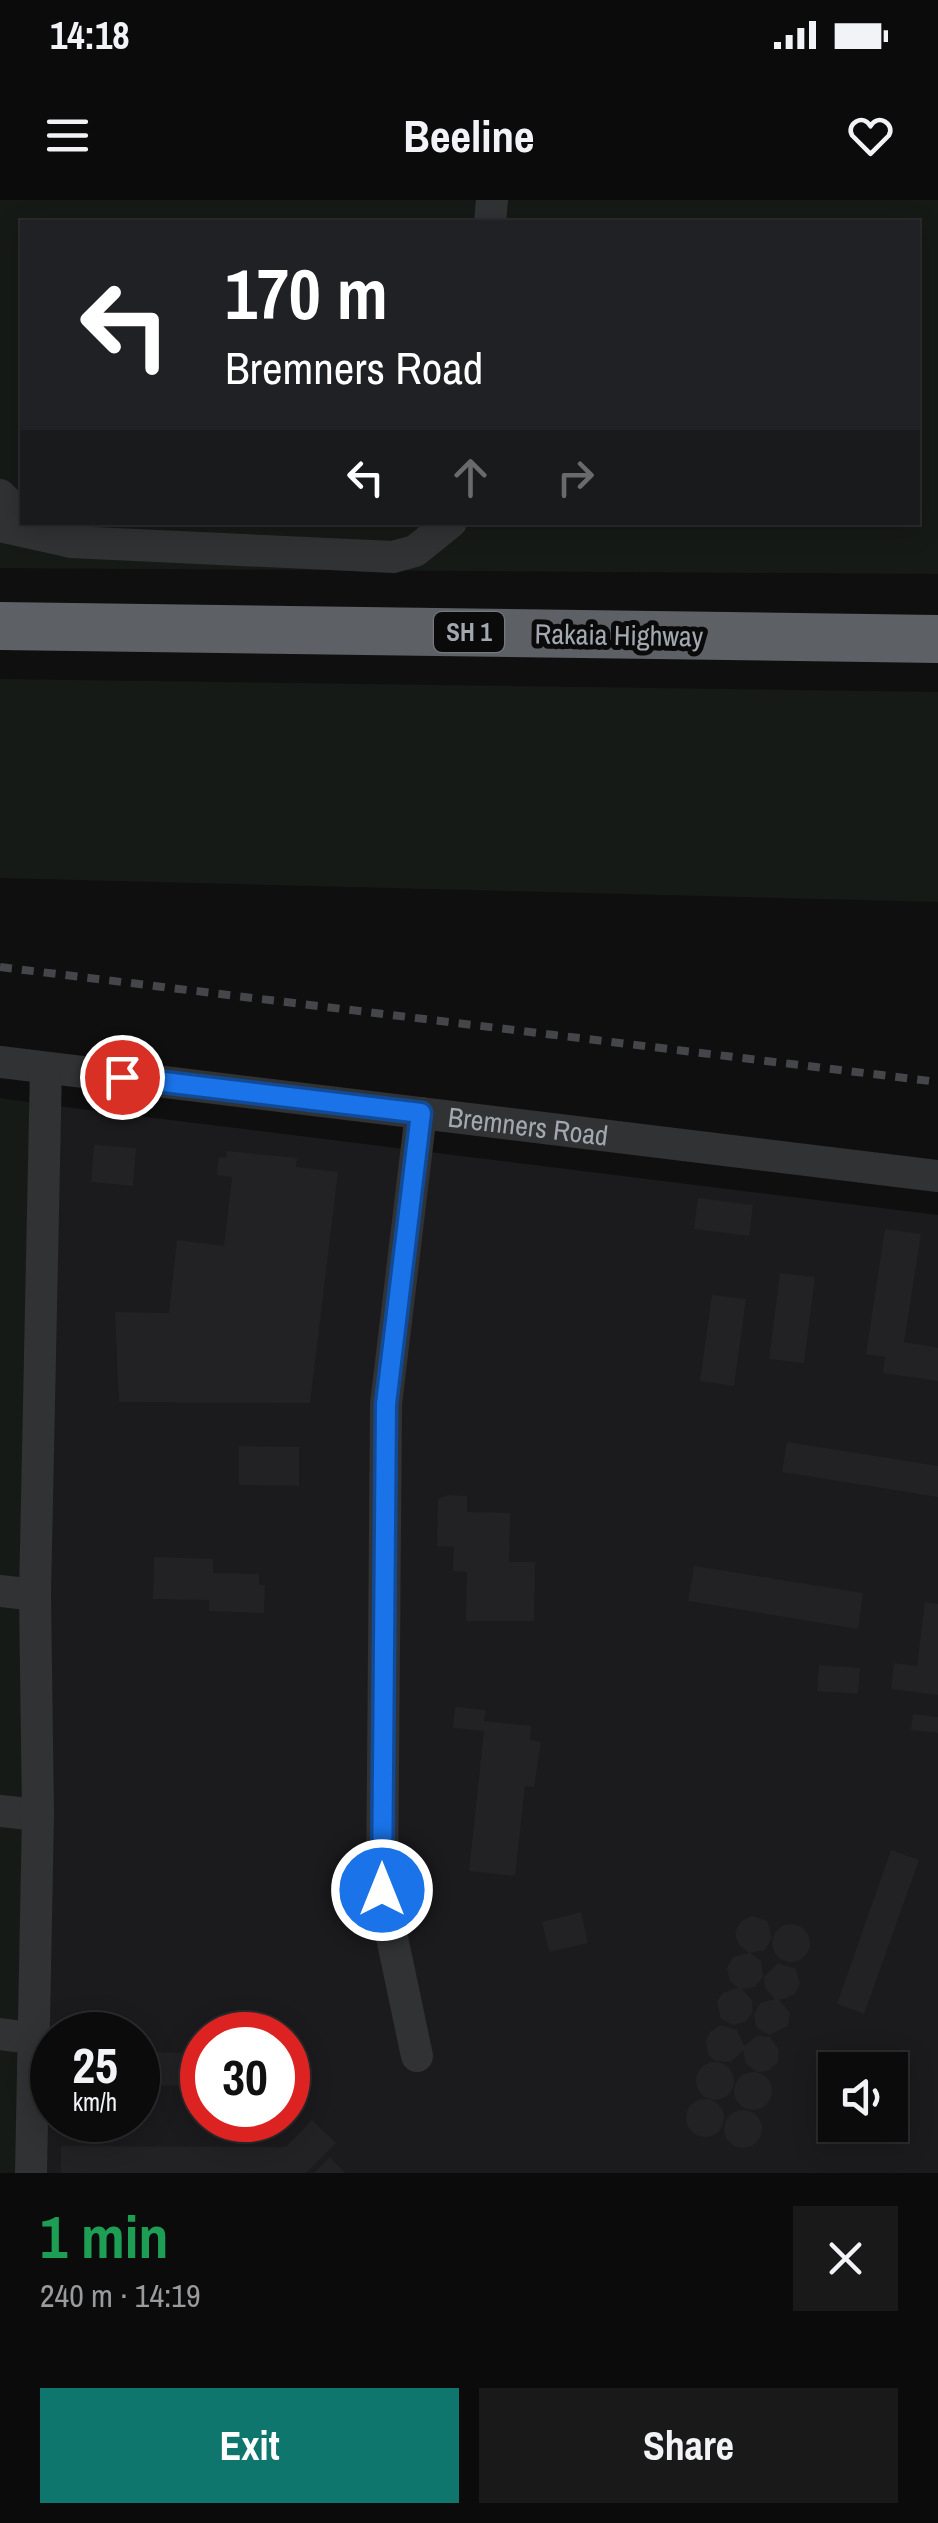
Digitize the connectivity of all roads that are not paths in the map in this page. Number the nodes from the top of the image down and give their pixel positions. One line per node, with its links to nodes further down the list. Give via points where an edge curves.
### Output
1 (0, 495): 2 (street)
2 (20, 514)
3 (40, 525): 6 (street)
4 (446, 525): 6 (street, via 415,551 393,557)
5 (0, 526): 6 (street)
6 (71, 542)
7 (0, 626): 8 (highway, Rakaia Highway / SH 1)
8 (938, 640)
9 (0, 1062): 10 (street, Bremners Road)
10 (46, 1068): 11 (street, Bremners Road); 14 (street)
11 (421, 1113): 12 (street, Bremners Road); 18 (street, via 386,1404 382,1871)
12 (938, 1176)
13 (0, 1591): 14 (street)
14 (35, 1595): 16 (street)
15 (0, 1811): 16 (street)
16 (38, 1815): 17 (street)
17 (16, 2036): 19 (street)
18 (417, 2056)
19 (31, 2173)

